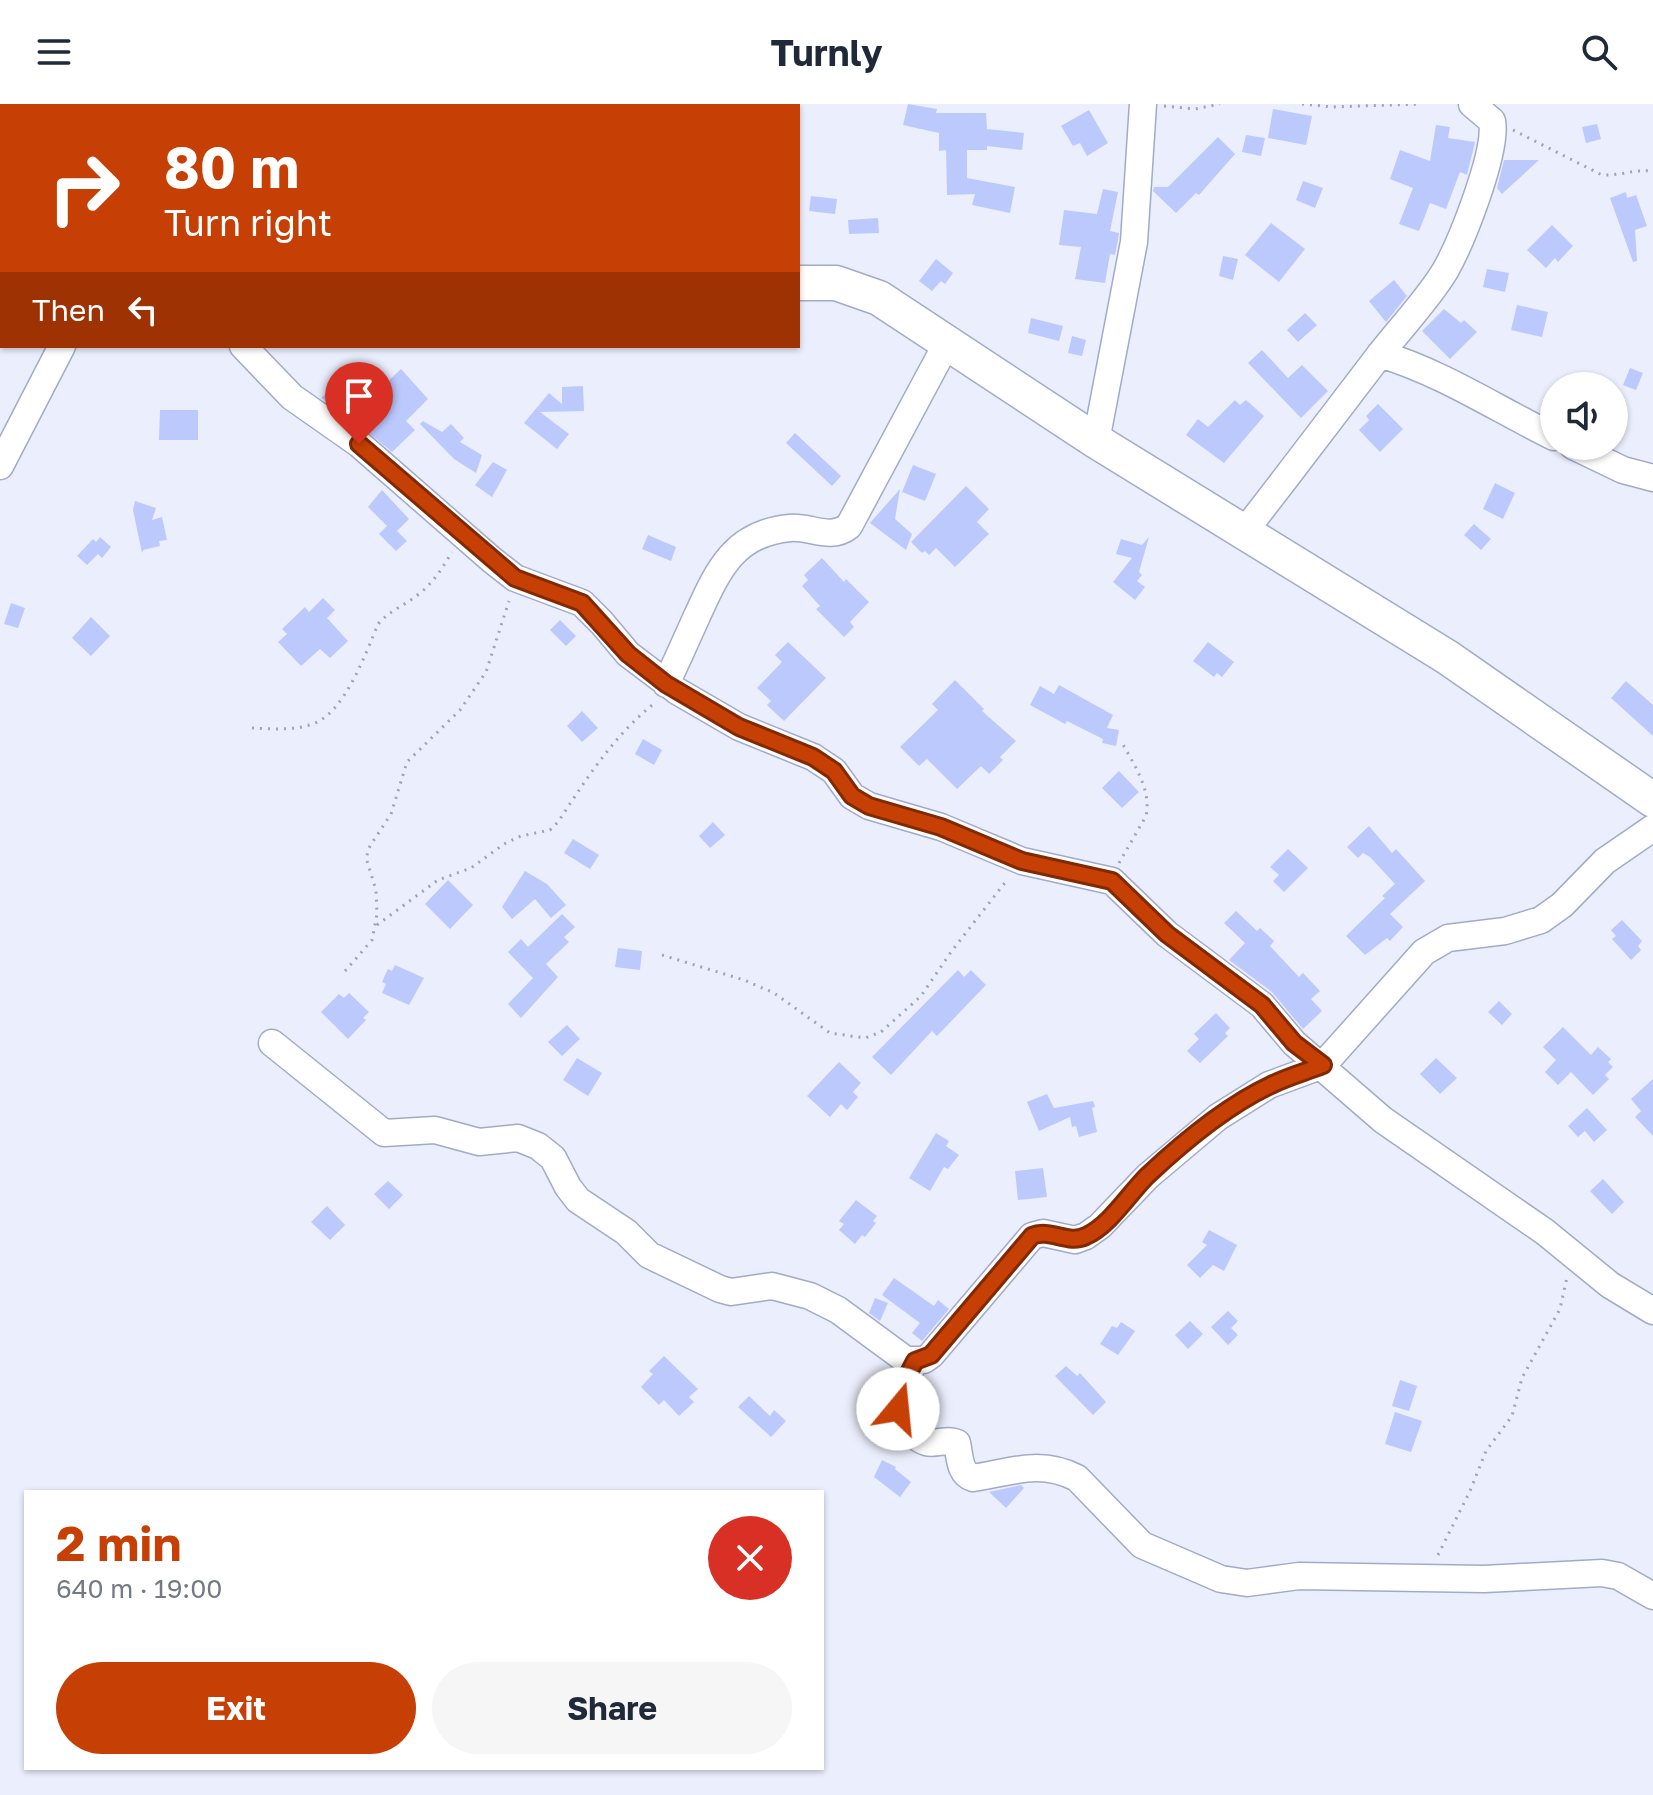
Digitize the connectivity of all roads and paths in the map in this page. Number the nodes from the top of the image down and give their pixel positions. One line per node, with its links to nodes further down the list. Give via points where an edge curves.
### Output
1 (1220, 104): 4 (path, via 1195,109)
2 (1302, 104): 3 (path)
3 (1420, 104)
4 (1151, 105): 13 (street, via 1134,242)
5 (1482, 112): 6 (path, via 1602,175); 11 (street, via 1493,146 1481,186 1446,269)
6 (1653, 171)
7 (800, 283): 8 (main road, via 836,283 879,298)
8 (947, 343): 13 (main road); 20 (street, via 849,526 831,534 798,527 771,529 727,557 712,582)
9 (61, 348): 15 (street)
10 (245, 348): 18 (street, via 292,397 359,444)
11 (1380, 354): 12 (street, via 1414,364); 17 (street)
12 (1540, 429)
13 (1096, 441): 17 (main road)
14 (1602, 460): 16 (street)
15 (0, 466)
16 (1653, 478)
17 (1244, 532): 23 (main road, via 1447,657)
18 (463, 535): 19 (street); 21 (path, via 432,582 378,624 350,685 331,711 311,724)
19 (515, 578): 20 (street, via 582,603 628,654); 27 (path, via 486,672 460,710 407,762 391,814 370,846 366,858 376,890)
20 (672, 687): 25 (street, via 739,727 813,757 869,806 941,827); 27 (path, via 607,750 550,830 521,836 471,868 438,880)
21 (252, 728)
22 (1121, 741): 26 (path, via 1148,808)
23 (1653, 800)
24 (1653, 828): 31 (street, via 1605,861 1541,920 1448,938 1424,952)
25 (1022, 861): 26 (street); 28 (path, via 921,996 881,1032 865,1038 830,1033 774,993)
26 (1112, 881): 31 (street, via 1167,934 1262,1005 1294,1043)
27 (375, 926): 29 (path, via 372,940)
28 (662, 955)
29 (345, 971)
30 (272, 1043): 34 (street, via 384,1133 435,1130 479,1142 518,1138 538,1146 553,1158 578,1200 626,1232 649,1255 731,1292 772,1286 810,1296)
31 (1323, 1065): 32 (street, via 1383,1120); 34 (street, via 1269,1085 1218,1117 1086,1236 1032,1236 931,1355)
32 (1571, 1255): 33 (street); 35 (path, via 1560,1309 1522,1378 1512,1416 1486,1451)
33 (1653, 1311)
34 (915, 1361): 35 (street, via 900,1390 902,1422 929,1443 957,1443 968,1477 1036,1467 1064,1471 1142,1545 1221,1579)
35 (1425, 1579): 36 (street, via 1602,1573)
36 (1653, 1596)

